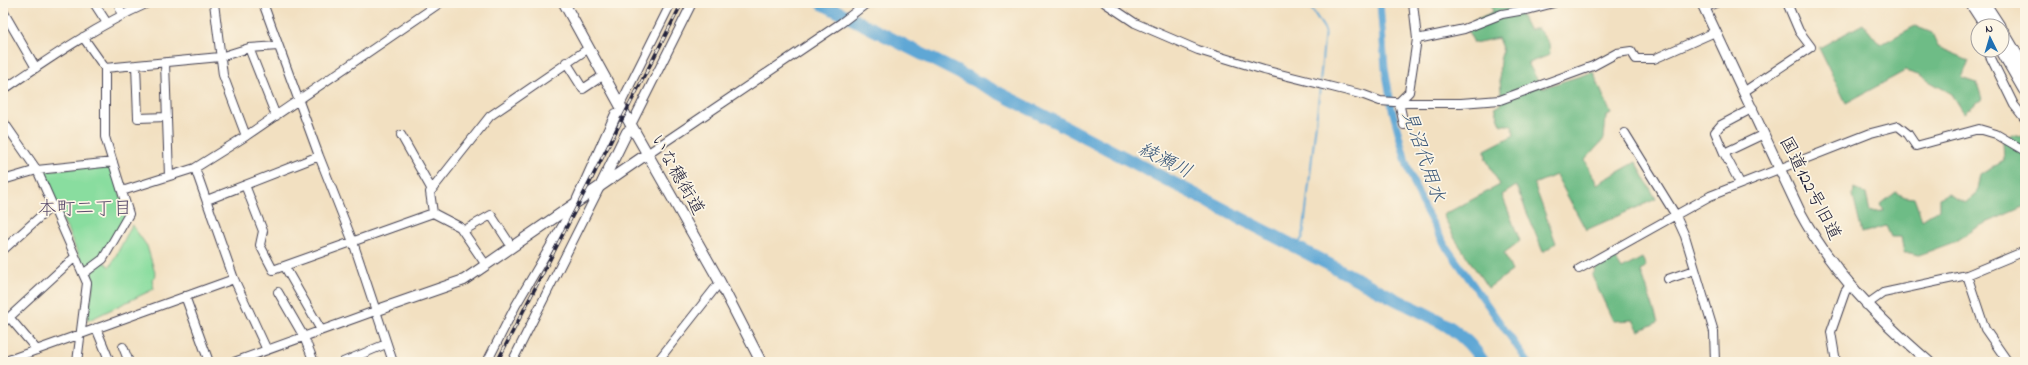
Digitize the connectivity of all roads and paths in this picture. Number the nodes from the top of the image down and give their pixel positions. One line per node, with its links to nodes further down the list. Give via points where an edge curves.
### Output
1 (94, 3): 23 (street)
2 (119, 3): 20 (street)
3 (148, 3): 20 (street)
4 (214, 3): 34 (street)
5 (263, 3): 27 (street)
6 (440, 3): 48 (street)
7 (564, 3): 29 (street, いな穂街道)
8 (671, 3): 51 (street)
9 (692, 3): 57 (street)
10 (1105, 3): 49 (street, via 1135,23 1198,50 1386,102)
11 (1414, 3): 26 (street)
12 (1554, 3): 26 (street, via 1531,10 1502,14 1464,29)
13 (1716, 3): 18 (street)
14 (1787, 3): 47 (street, via 1799,30 1811,47)
15 (1972, 3): 21 (highway)
16 (1983, 3): 22 (highway)
17 (864, 5): 64 (street)
18 (1703, 5): 24 (street, 国道122号旧道)
19 (3, 11): 40 (street)
20 (121, 15): 23 (street)
21 (1982, 18)
22 (1993, 18)
23 (107, 23): 25 (street)
24 (1715, 32): 47 (street, 国道122号旧道); 49 (street, via 1654,59 1636,59 1631,51 1617,53 1593,66 1500,100 1461,103)
25 (83, 37): 40 (street); 41 (street)
26 (1417, 39): 49 (street, via 1409,92)
27 (278, 46): 28 (street); 48 (street)
28 (249, 48): 34 (street); 52 (street)
29 (589, 48): 37 (street); 43 (street, いな穂街道)
30 (2010, 51): 39 (highway)
31 (2010, 52): 42 (highway)
32 (2010, 54): 44 (highway)
33 (2010, 56): 45 (highway)
34 (220, 57): 36 (street); 61 (street, via 223,75)
35 (1991, 58): 54 (street, via 2014,105)
36 (165, 62): 38 (street); 53 (street)
37 (566, 62): 43 (street, via 583,88); 75 (street, via 490,116)
38 (136, 65): 41 (street); 53 (street, via 138,118)
39 (2025, 66)
40 (36, 68): 46 (street)
41 (105, 68): 66 (street, via 105,137)
42 (2025, 71)
43 (604, 75): 51 (street, いな穂街道)
44 (2025, 81)
45 (2025, 89)
46 (3, 90)
47 (1745, 91): 50 (street, 国道122号旧道)
48 (299, 100): 52 (street); 65 (street)
49 (1397, 102): 56 (street)
50 (1753, 108): 59 (street, 国道122号旧道); 63 (street, via 1721,125 1715,132)
51 (618, 110): 57 (street, いな穂街道); 78 (street)
52 (276, 116): 61 (street)
53 (167, 117): 70 (street)
54 (2025, 119)
55 (3, 121): 69 (street)
56 (1404, 125)
57 (629, 129): 64 (street, いな穂街道); 74 (street)
58 (1625, 133): 81 (street)
59 (1764, 134): 63 (street); 68 (street, 国道122号旧道)
60 (401, 135): 75 (street)
61 (246, 136): 67 (street)
62 (2025, 152): 68 (street, via 1996,134 1979,129 1916,146 1908,134 1898,126)
63 (1724, 153): 72 (street)
64 (647, 154): 74 (street); 96 (street, いな穂街道)
65 (319, 156): 73 (street); 83 (street)
66 (113, 162): 69 (street); 76 (street)
67 (195, 168): 70 (street); 77 (street)
68 (1780, 168): 72 (street); 97 (street, 国道122号旧道, via 1815,239)
69 (37, 170): 71 (street); 79 (street)
70 (169, 176): 76 (street)
71 (3, 180)
72 (1740, 183): 81 (street)
73 (245, 185): 77 (street); 89 (street, via 263,230 260,245 273,270)
74 (600, 187): 78 (street); 121 (street)
75 (432, 190): 80 (street, via 430,192)
76 (122, 191): 92 (street, via 129,214 103,259)
77 (207, 200): 94 (street)
78 (576, 203): 84 (street); 120 (street, via 516,305)
79 (53, 205): 85 (street); 87 (street)
80 (433, 213): 82 (street); 83 (street)
81 (1675, 214): 90 (street); 91 (street, via 1686,236)
82 (463, 231): 84 (street, via 491,215); 88 (street)
83 (353, 242): 89 (street); 101 (street)
84 (512, 247): 88 (street)
85 (3, 249)
86 (2025, 251): 93 (street)
87 (75, 258): 92 (street); 102 (street)
88 (486, 265): 101 (street, via 464,280)
89 (285, 267): 104 (street)
90 (1579, 269)
91 (1694, 270): 95 (street); 124 (street, via 1714,332)
92 (83, 274): 105 (street, via 87,283)
93 (1967, 274): 100 (street, via 1883,293); 127 (street, via 1985,329)
94 (234, 279): 99 (street); 110 (street)
95 (1668, 279)
96 (720, 282): 122 (street); 123 (street, いな穂街道)
97 (1850, 285): 100 (street, 国道122号旧道); 125 (street, via 1844,292 1831,332)
98 (278, 292): 106 (street)
99 (185, 296): 103 (street); 115 (street)
100 (1866, 304): 126 (street, 国道122号旧道)
101 (375, 311): 104 (street); 107 (street)
102 (6, 320): 109 (street)
103 (96, 328): 105 (street); 113 (street)
104 (321, 330): 106 (street)
105 (81, 335): 109 (street); 112 (street)
106 (304, 337): 110 (street); 117 (street)
107 (386, 344): 118 (street); 119 (street)
108 (123, 347): 114 (street)
109 (37, 350): 111 (street)
110 (267, 350): 116 (street)
111 (3, 362)
112 (77, 362)
113 (110, 362)
114 (129, 362)
115 (209, 362)
116 (234, 362)
117 (314, 362)
118 (343, 362)
119 (393, 362)
120 (487, 362)
121 (512, 362)
122 (657, 362)
123 (761, 362)
124 (1715, 362)
125 (1836, 362)
126 (1929, 362)
127 (2008, 362)

